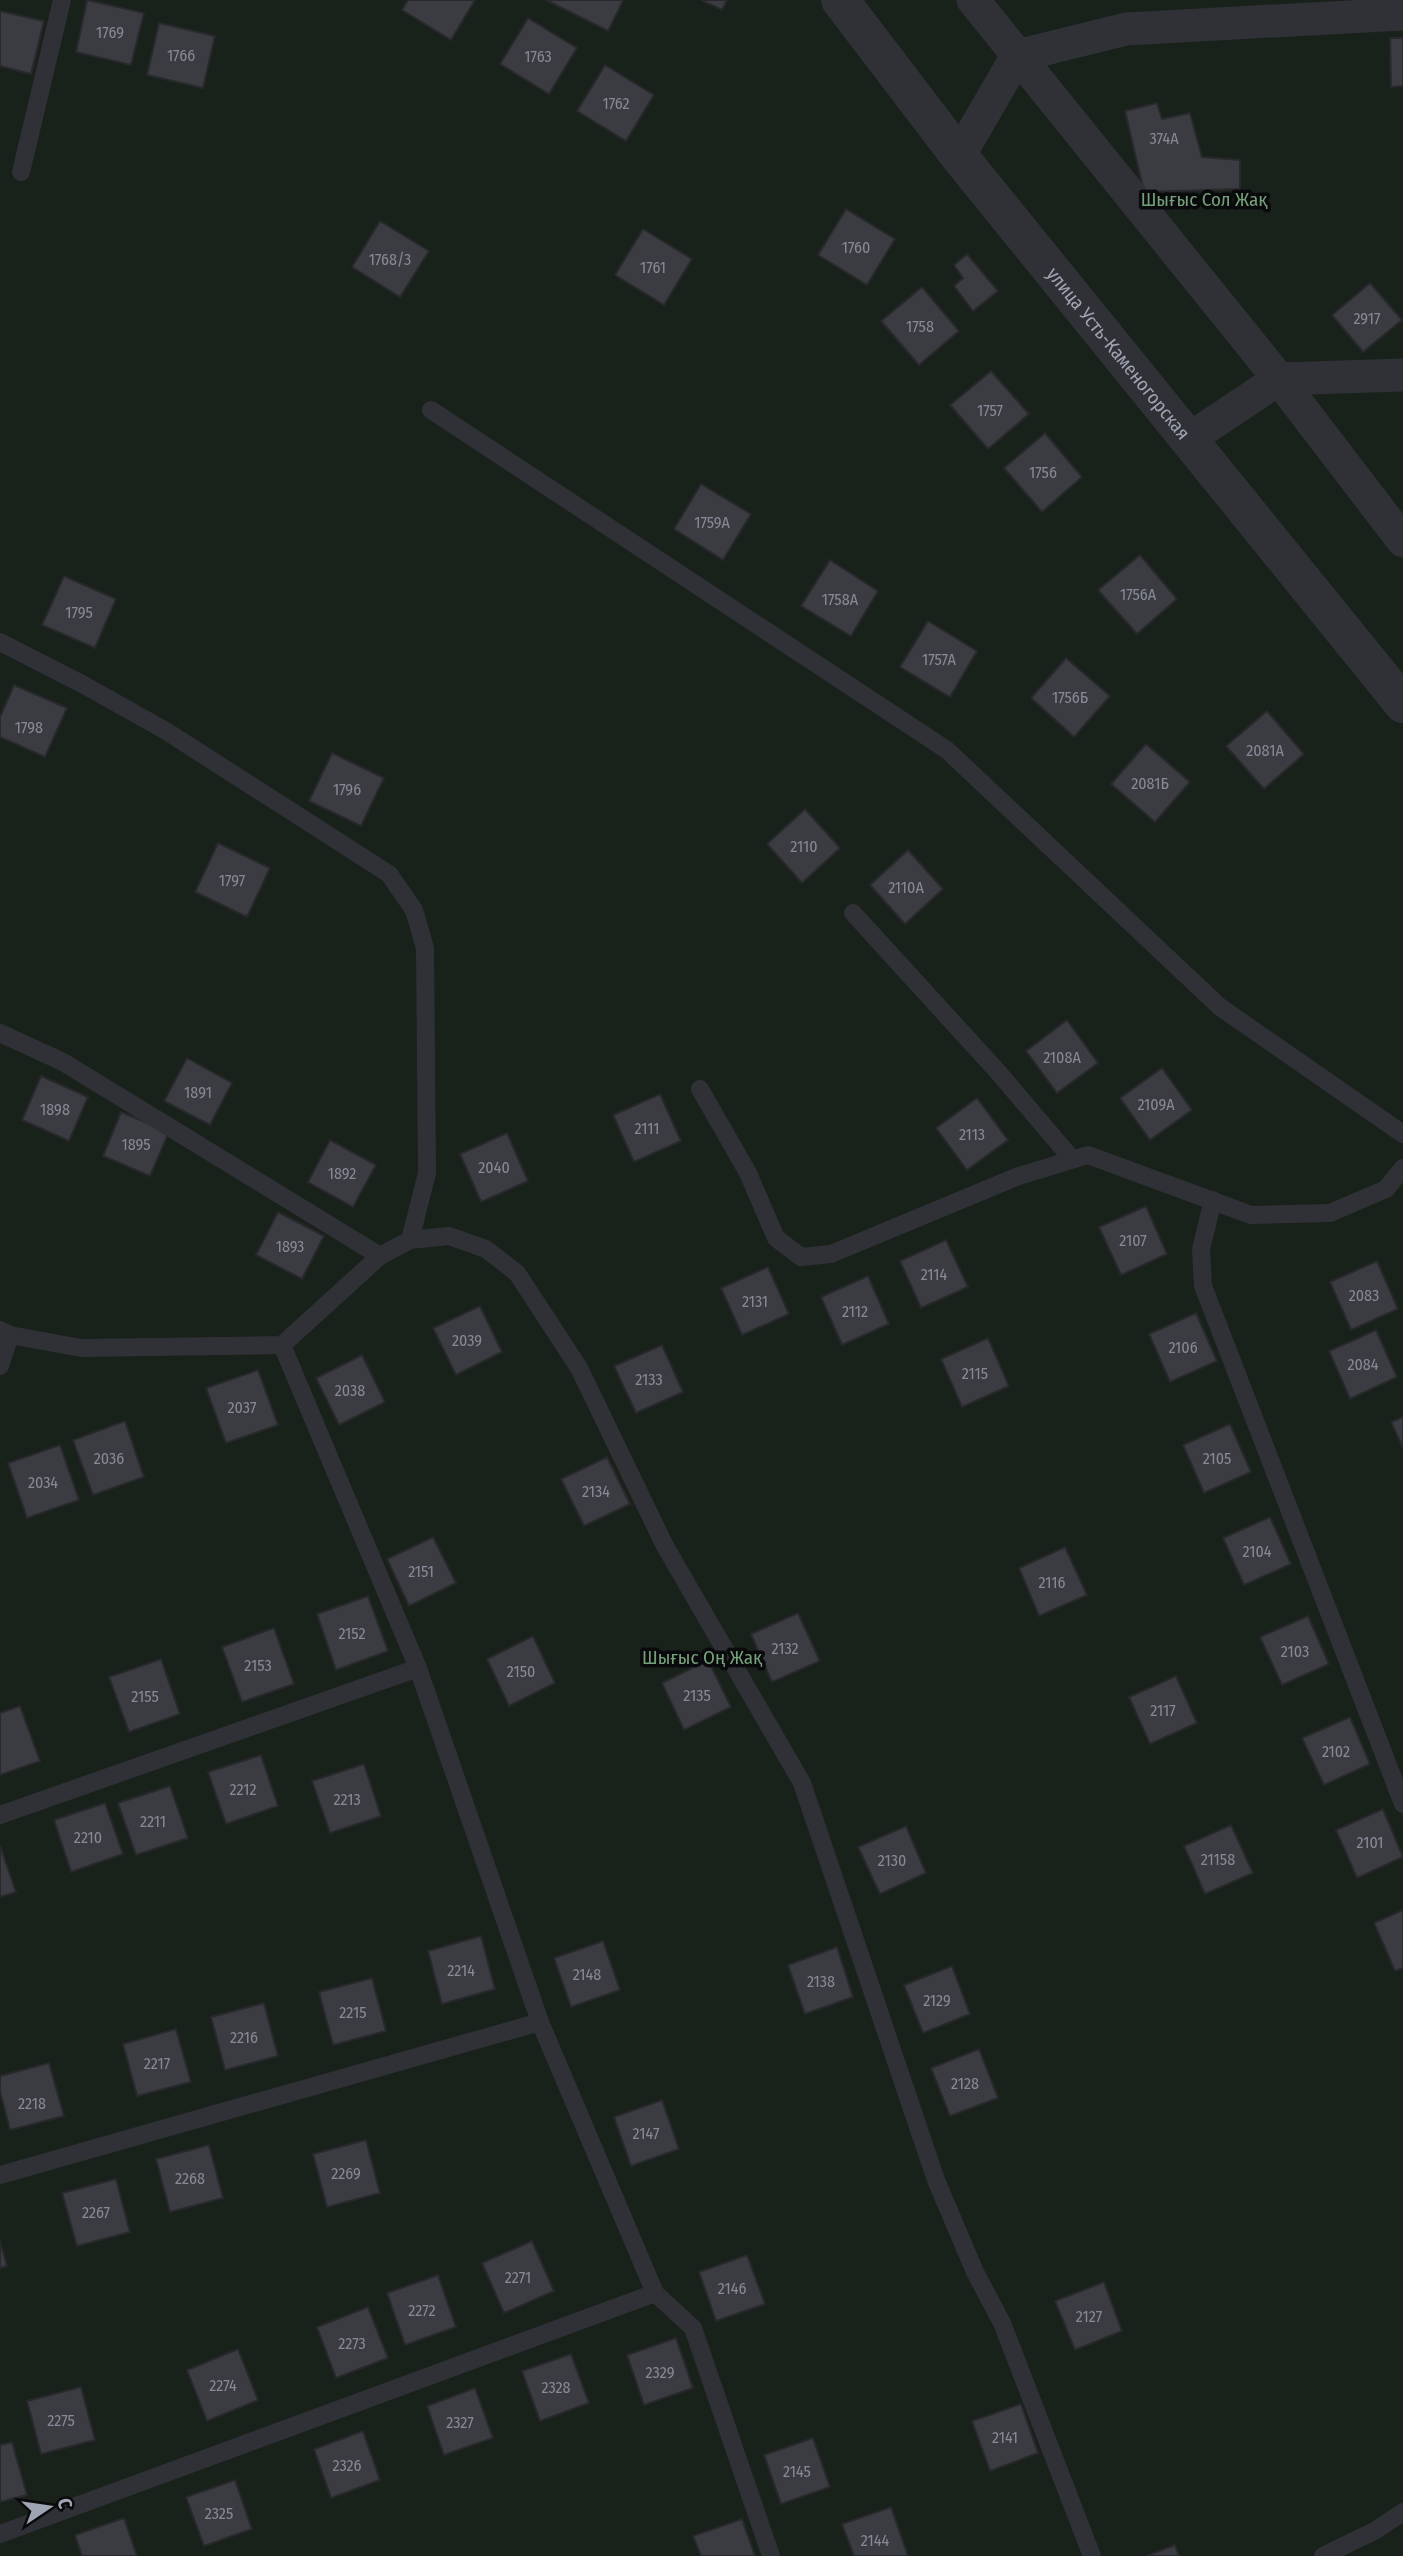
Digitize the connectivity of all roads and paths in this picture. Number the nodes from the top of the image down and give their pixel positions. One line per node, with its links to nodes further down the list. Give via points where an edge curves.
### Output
1 (62, 0): 7 (lane)
2 (840, 0): 6 (street, улица Усть-Каменогорская)
3 (973, 0): 5 (street)
4 (1403, 14): 5 (street, via 1126,29)
5 (1017, 56): 6 (street); 9 (street)
6 (959, 156): 11 (street, улица Усть-Каменогорская)
7 (21, 172)
8 (1403, 375): 9 (street)
9 (1279, 379): 11 (street); 12 (street)
10 (431, 410): 18 (lane, via 947,750 1220,1007)
11 (1189, 439): 14 (street, улица Усть-Каменогорская)
12 (1403, 541)
13 (0, 642): 22 (lane, via 166,731 389,874 414,910 425,948 427,1173)
14 (1403, 704)
15 (853, 913): 19 (lane)
16 (0, 1033): 23 (lane, via 63,1062)
17 (700, 1089): 19 (lane, via 748,1173 776,1238 801,1257 831,1254 1016,1177)
18 (1403, 1135)
19 (1072, 1159): 21 (lane, via 1087,1155)
20 (1403, 1168): 21 (lane, via 1386,1189 1330,1213 1251,1215)
21 (1213, 1200): 28 (lane, via 1201,1249 1203,1286)
22 (410, 1240): 23 (lane); 36 (lane, via 449,1236 486,1249 517,1273 579,1368 665,1546 802,1783 936,2180 1002,2323)
23 (380, 1256): 25 (lane)
24 (5, 1333): 25 (lane, via 81,1348); 26 (lane)
25 (282, 1345): 27 (lane)
26 (0, 1366)
27 (418, 1668): 29 (lane); 30 (lane)
28 (1403, 1804)
29 (0, 1815)
30 (540, 2022): 31 (lane); 32 (lane)
31 (0, 2175)
32 (656, 2293): 34 (lane); 35 (lane, via 693,2329)
33 (1403, 2512): 37 (lane)
34 (0, 2534)
35 (771, 2556)
36 (1092, 2556)
37 (1324, 2556)

